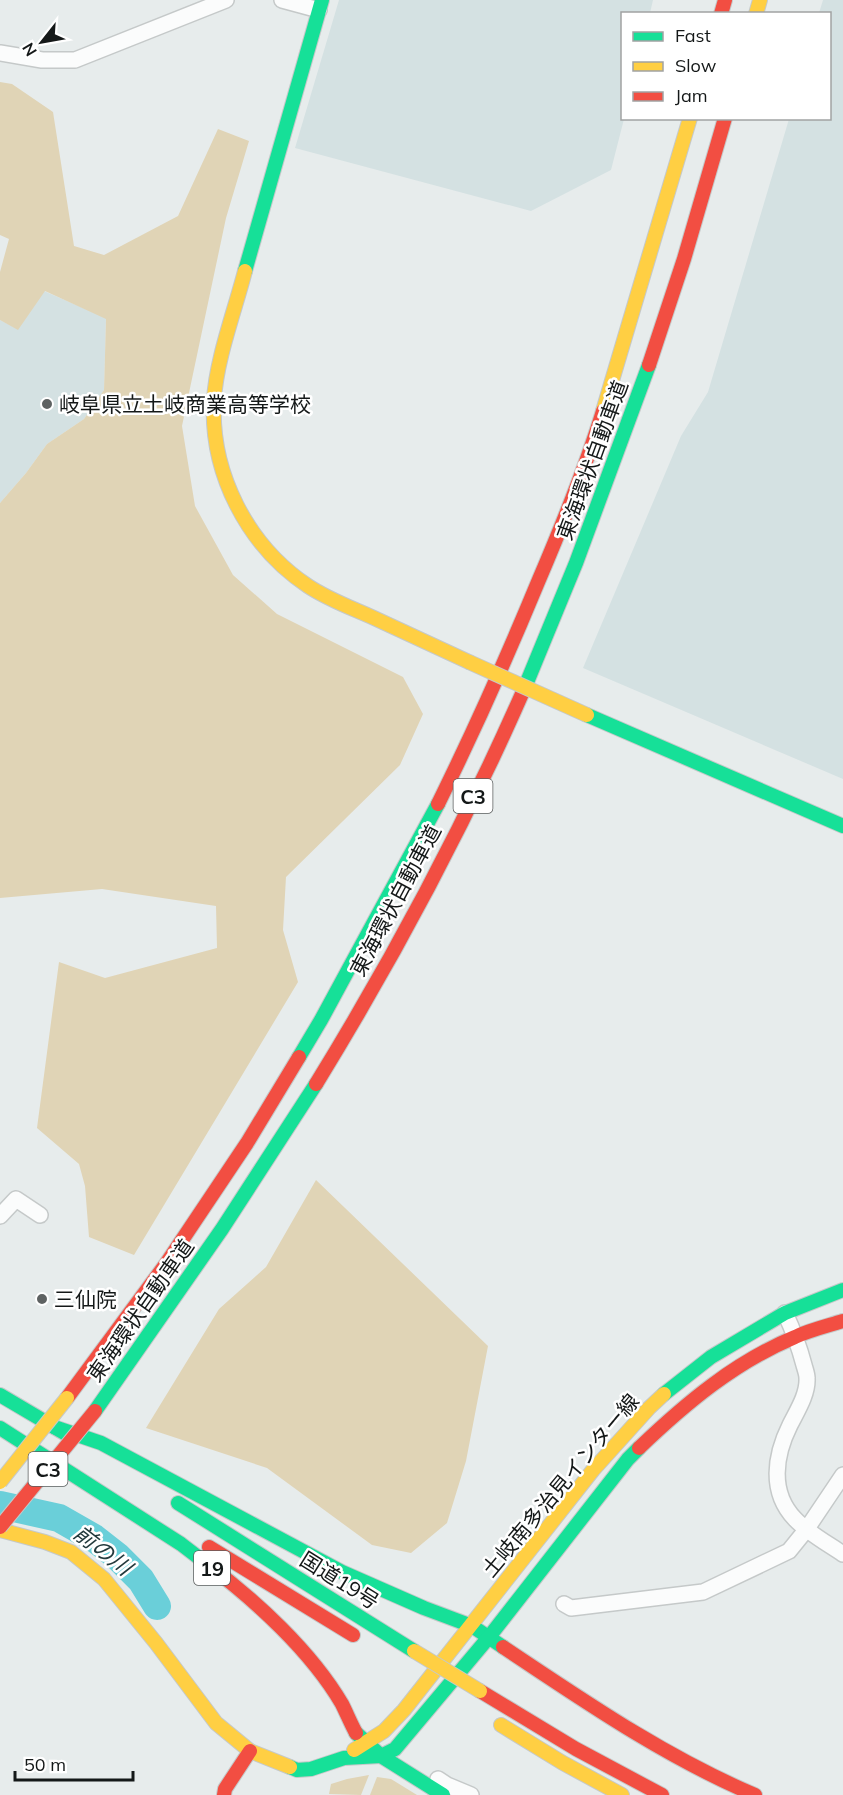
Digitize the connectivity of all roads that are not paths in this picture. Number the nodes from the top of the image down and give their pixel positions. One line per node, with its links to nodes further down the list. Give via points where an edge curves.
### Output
1 (226, 0): 4 (street, via 75,60 42,60)
2 (282, 0): 3 (street)
3 (320, 5): 7 (main road, bridge, via 218,371 214,402 219,458 226,485 241,516 279,564 329,598)
4 (0, 53)
5 (689, 120): 20 (main road, 東海環状自動車道 / C3, bridge, via 595,436 525,616 426,828 321,1020 247,1143 166,1264)
6 (724, 120): 22 (main road, 東海環状自動車道 / C3, bridge, via 678,277 596,514 553,620 454,837 343,1039 267,1162 95,1411)
7 (843, 826)
8 (40, 1215): 9 (street, via 16,1199)
9 (0, 1216)
10 (843, 1290): 11 (main road, 土岐南多治見インター線)
11 (785, 1313): 13 (street); 26 (main road, 土岐南多治見インター線, via 711,1357 649,1408 593,1470)
12 (843, 1321): 13 (main road, 土岐南多治見インター線)
13 (796, 1336): 23 (street, via 807,1378 802,1399 782,1440 778,1483 793,1517); 27 (main road, 土岐南多治見インター線, via 730,1371 667,1421 628,1459)
14 (0, 1395): 16 (main road)
15 (0, 1416): 28 (main road, 国道19号 / 19)
16 (54, 1427): 19 (main road); 26 (main road, via 100,1443 342,1572)
17 (0, 1428): 32 (main road, 19, via 182,1545 240,1589 319,1672)
18 (843, 1475): 23 (street)
19 (135, 1476)
20 (0, 1482)
21 (165, 1495): 40 (main road, 国道19号 / 19, bridge, via 414,1652 576,1749)
22 (0, 1528): 33 (main road, via 71,1552 104,1579 216,1723)
23 (806, 1530): 24 (street); 25 (street, via 789,1551 703,1592 571,1608)
24 (843, 1554)
25 (564, 1604)
26 (472, 1626): 27 (main road); 32 (main road, 土岐南多治見インター線, via 404,1710 384,1731)
27 (489, 1636): 34 (main road, 土岐南多治見インター線); 41 (main road, via 617,1723 719,1780)
28 (366, 1642)
29 (414, 1672): 30 (main road)
30 (460, 1700)
31 (488, 1717): 39 (main road)
32 (365, 1743): 34 (street, via 381,1743); 35 (main road, 土岐南多治見インター線)
33 (250, 1752): 35 (main road, via 297,1770); 36 (main road)
34 (388, 1752): 35 (main road); 37 (main road); 38 (street)
35 (344, 1758)
36 (224, 1795)
37 (443, 1795)
38 (471, 1795)
39 (622, 1795)
40 (662, 1795)
41 (755, 1795)

